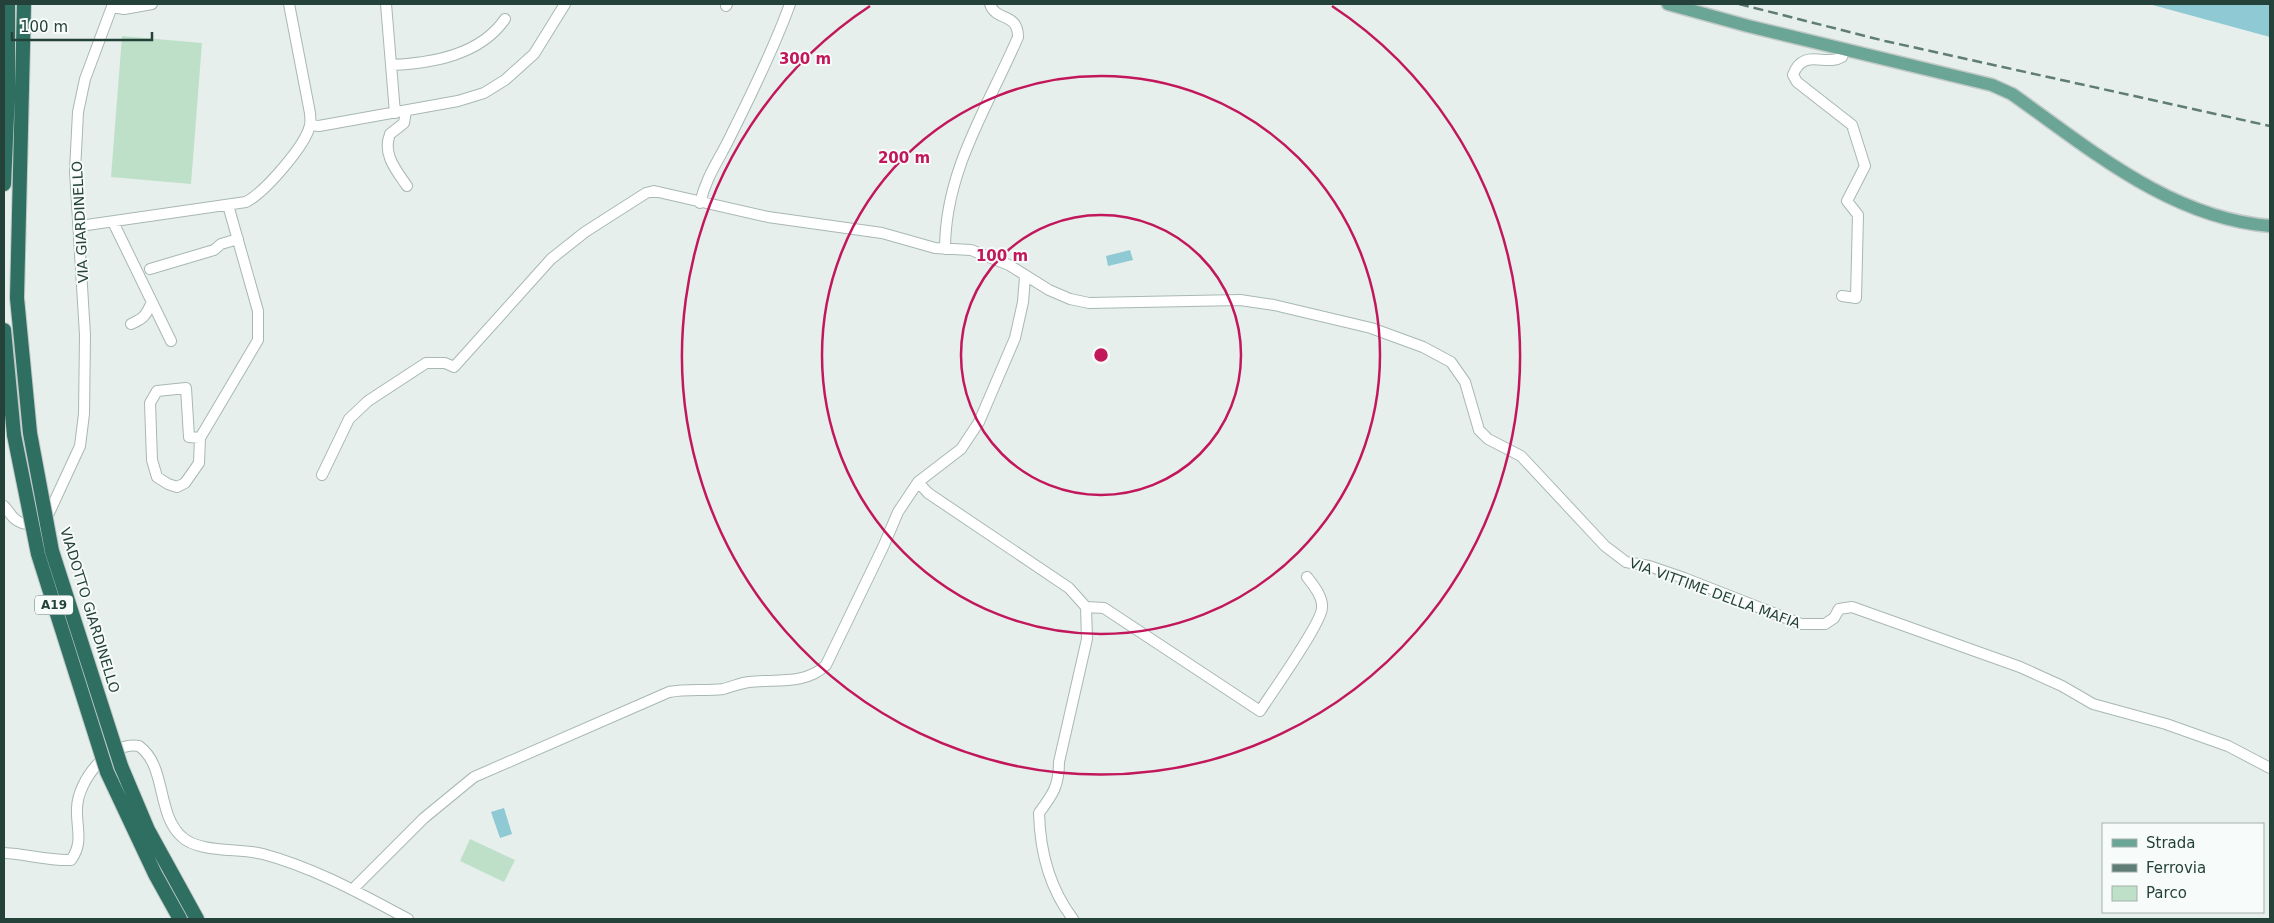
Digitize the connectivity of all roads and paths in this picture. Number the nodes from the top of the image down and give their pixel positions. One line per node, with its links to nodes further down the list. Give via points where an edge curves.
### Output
1 (8, 4): 17 (highway)
2 (24, 4): 43 (highway, VIADOTTO GIARDINELLO / A19, bridge, via 17,298 30,433 52,551 122,766 148,830)
3 (152, 4): 10 (street, via 124,9)
4 (289, 4): 16 (street)
5 (386, 4): 13 (street)
6 (566, 4): 14 (street, via 534,54 505,80 484,93)
7 (790, 4): 19 (street, via 753,90 706,180)
8 (990, 4): 25 (street, via 998,15 1013,21 1018,37 967,144 952,189 945,225)
9 (1668, 4): 12 (main road)
10 (113, 5): 22 (street, VIA GIARDINELLO, via 80,95 75,171)
11 (506, 19): 13 (street, via 492,34 458,54 418,64)
12 (1844, 48): 23 (main road, via 1992,85 2012,94 2119,170 2152,189 2222,217); 28 (street, via 1842,57 1836,61 1815,58 1802,62 1793,75 1797,82 1852,125 1865,166 1847,201 1858,215 1856,298)
13 (392, 65): 15 (street)
14 (406, 111): 15 (street); 18 (street, via 404,123 390,134 388,150 393,165)
15 (394, 113): 16 (street)
16 (310, 125): 20 (street, via 271,184 246,202)
17 (4, 184)
18 (407, 186)
19 (700, 203): 25 (street, VIA VITTIME DELLA MAFIA, via 768,217 882,233); 34 (street, VIA VITTIME DELLA MAFIA, via 654,191 646,193 585,232 551,259 454,367 437,362 426,363 368,401 349,419)
20 (228, 205): 21 (street); 24 (street)
21 (113, 222): 22 (street); 29 (street)
22 (80, 226): 36 (street, VIA GIARDINELLO, via 85,335 84,414 80,446 49,513 41,522 16,520)
23 (2270, 226)
24 (238, 239): 26 (street, via 221,244 214,250); 33 (street, via 258,311 258,340)
25 (946, 249): 27 (street, VIA VITTIME DELLA MAFIA, via 971,250 1009,265)
26 (150, 269)
27 (1025, 277): 35 (street, via 1014,338 979,422 961,449); 39 (street, VIA VITTIME DELLA MAFIA, via 1070,299 1089,303 1208,299 1274,305 1372,328 1423,347 1452,362 1465,382 1479,430 1488,439 1521,456 1604,546 1626,562 1684,578 1802,624 1825,624 1839,609 1852,607 2020,667 2093,704 2166,724 2228,746)
28 (1842, 296)
29 (154, 304): 30 (street, via 142,320); 32 (street)
30 (131, 324)
31 (4, 330): 42 (highway, A19, bridge, via 14,435 38,554 107,772)
32 (171, 341)
33 (200, 438): 33 (street, via 199,463 185,483 177,487 157,477 152,460 150,403 157,391 186,388 189,437)
34 (322, 475)
35 (918, 482): 38 (street, via 928,493 1069,588); 41 (street, via 898,512 826,665 819,672 808,677 669,692 474,777 424,818)
36 (4, 506)
37 (1307, 577): 38 (street, via 1318,592 1322,608 1315,626 1260,711 1104,608)
38 (1086, 607): 45 (street, via 1087,639 1059,762 1059,781 1039,813 1045,862 1061,904)
39 (2270, 768)
40 (4, 853): 41 (street, via 34,855 54,861 71,860 78,848 79,798 92,770 105,755 132,744 151,757 164,803 175,828 188,842 263,854 306,868)
41 (353, 889): 44 (street)
42 (180, 919)
43 (197, 919)
44 (408, 919)
45 (1073, 919)

